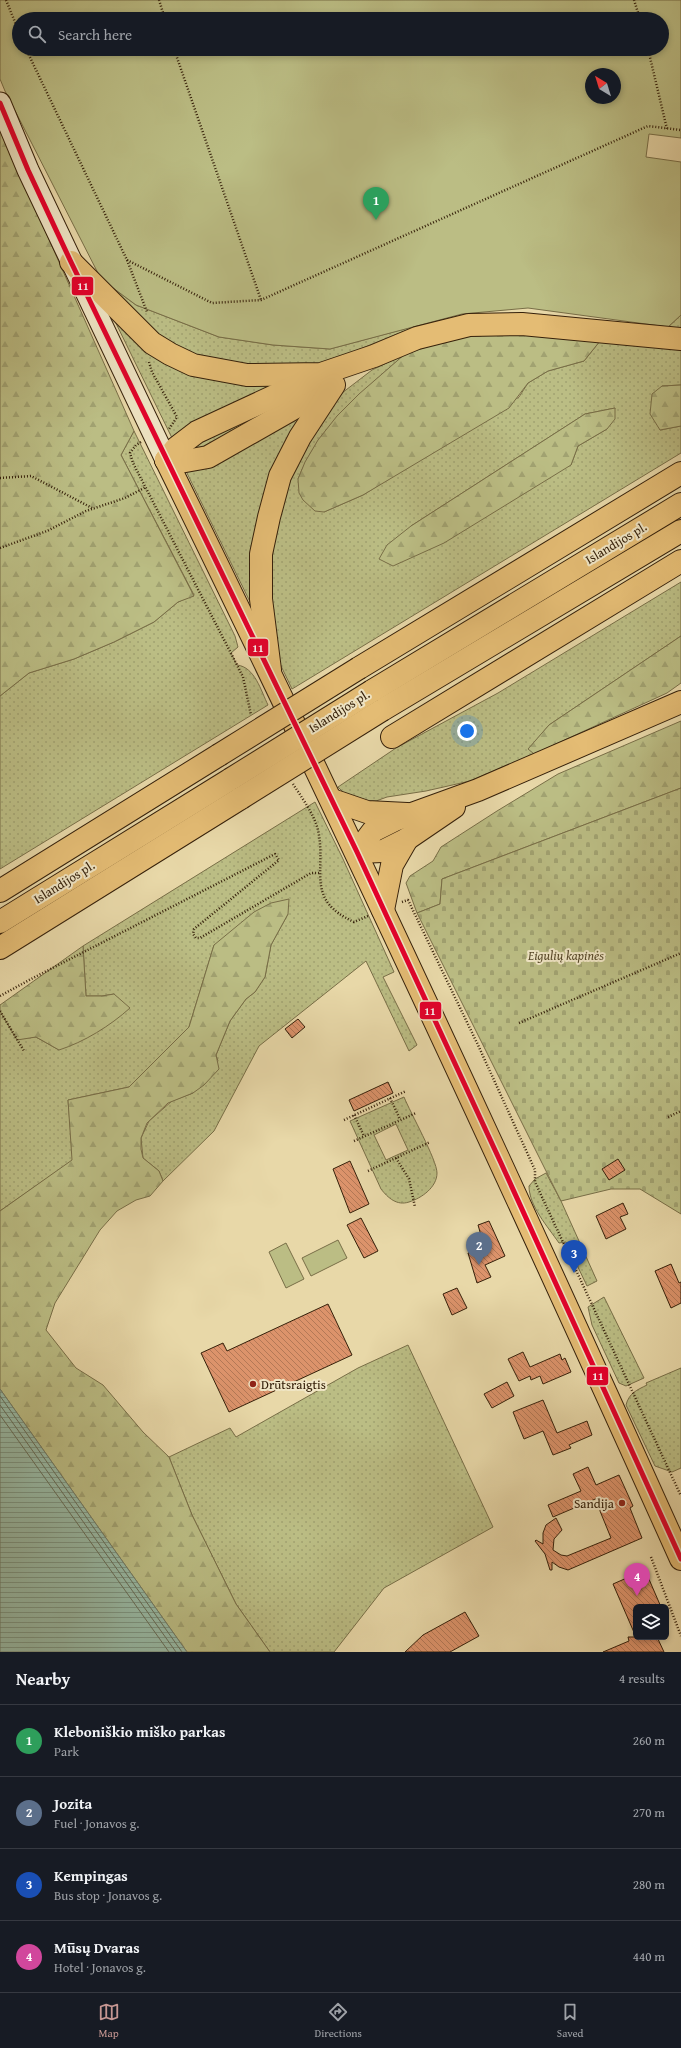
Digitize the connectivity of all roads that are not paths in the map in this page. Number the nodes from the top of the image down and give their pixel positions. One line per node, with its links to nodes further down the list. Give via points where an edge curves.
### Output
1 (0, 103): 2 (street)
2 (71, 262): 4 (main road, via 152,343 193,365 247,375); 5 (street)
3 (681, 339): 4 (main road, via 522,324 469,325 417,338 374,356)
4 (328, 380): 5 (main road, via 208,457 180,462); 10 (main road, via 280,476 261,554 261,599)
5 (166, 460): 10 (main road)
6 (681, 473): 18 (main road, bridge, via 359,668)
7 (681, 504): 20 (main road, Islandijos pl., bridge, via 372,691)
8 (681, 531): 21 (main road, Islandijos pl., bridge, via 382,710)
9 (681, 561): 12 (main road)
10 (270, 670): 14 (main road)
11 (681, 702): 13 (main road)
12 (392, 737)
13 (478, 790): 15 (main road); 16 (main road)
14 (332, 800): 15 (main road, via 366,812); 17 (main road)
15 (410, 814): 17 (main road, via 373,831)
16 (407, 839): 17 (main road, via 383,851); 19 (main road, via 392,865)
17 (357, 852): 19 (main road)
18 (0, 891)
19 (383, 910): 22 (main road)
20 (0, 922)
21 (0, 948)
22 (681, 1559)

